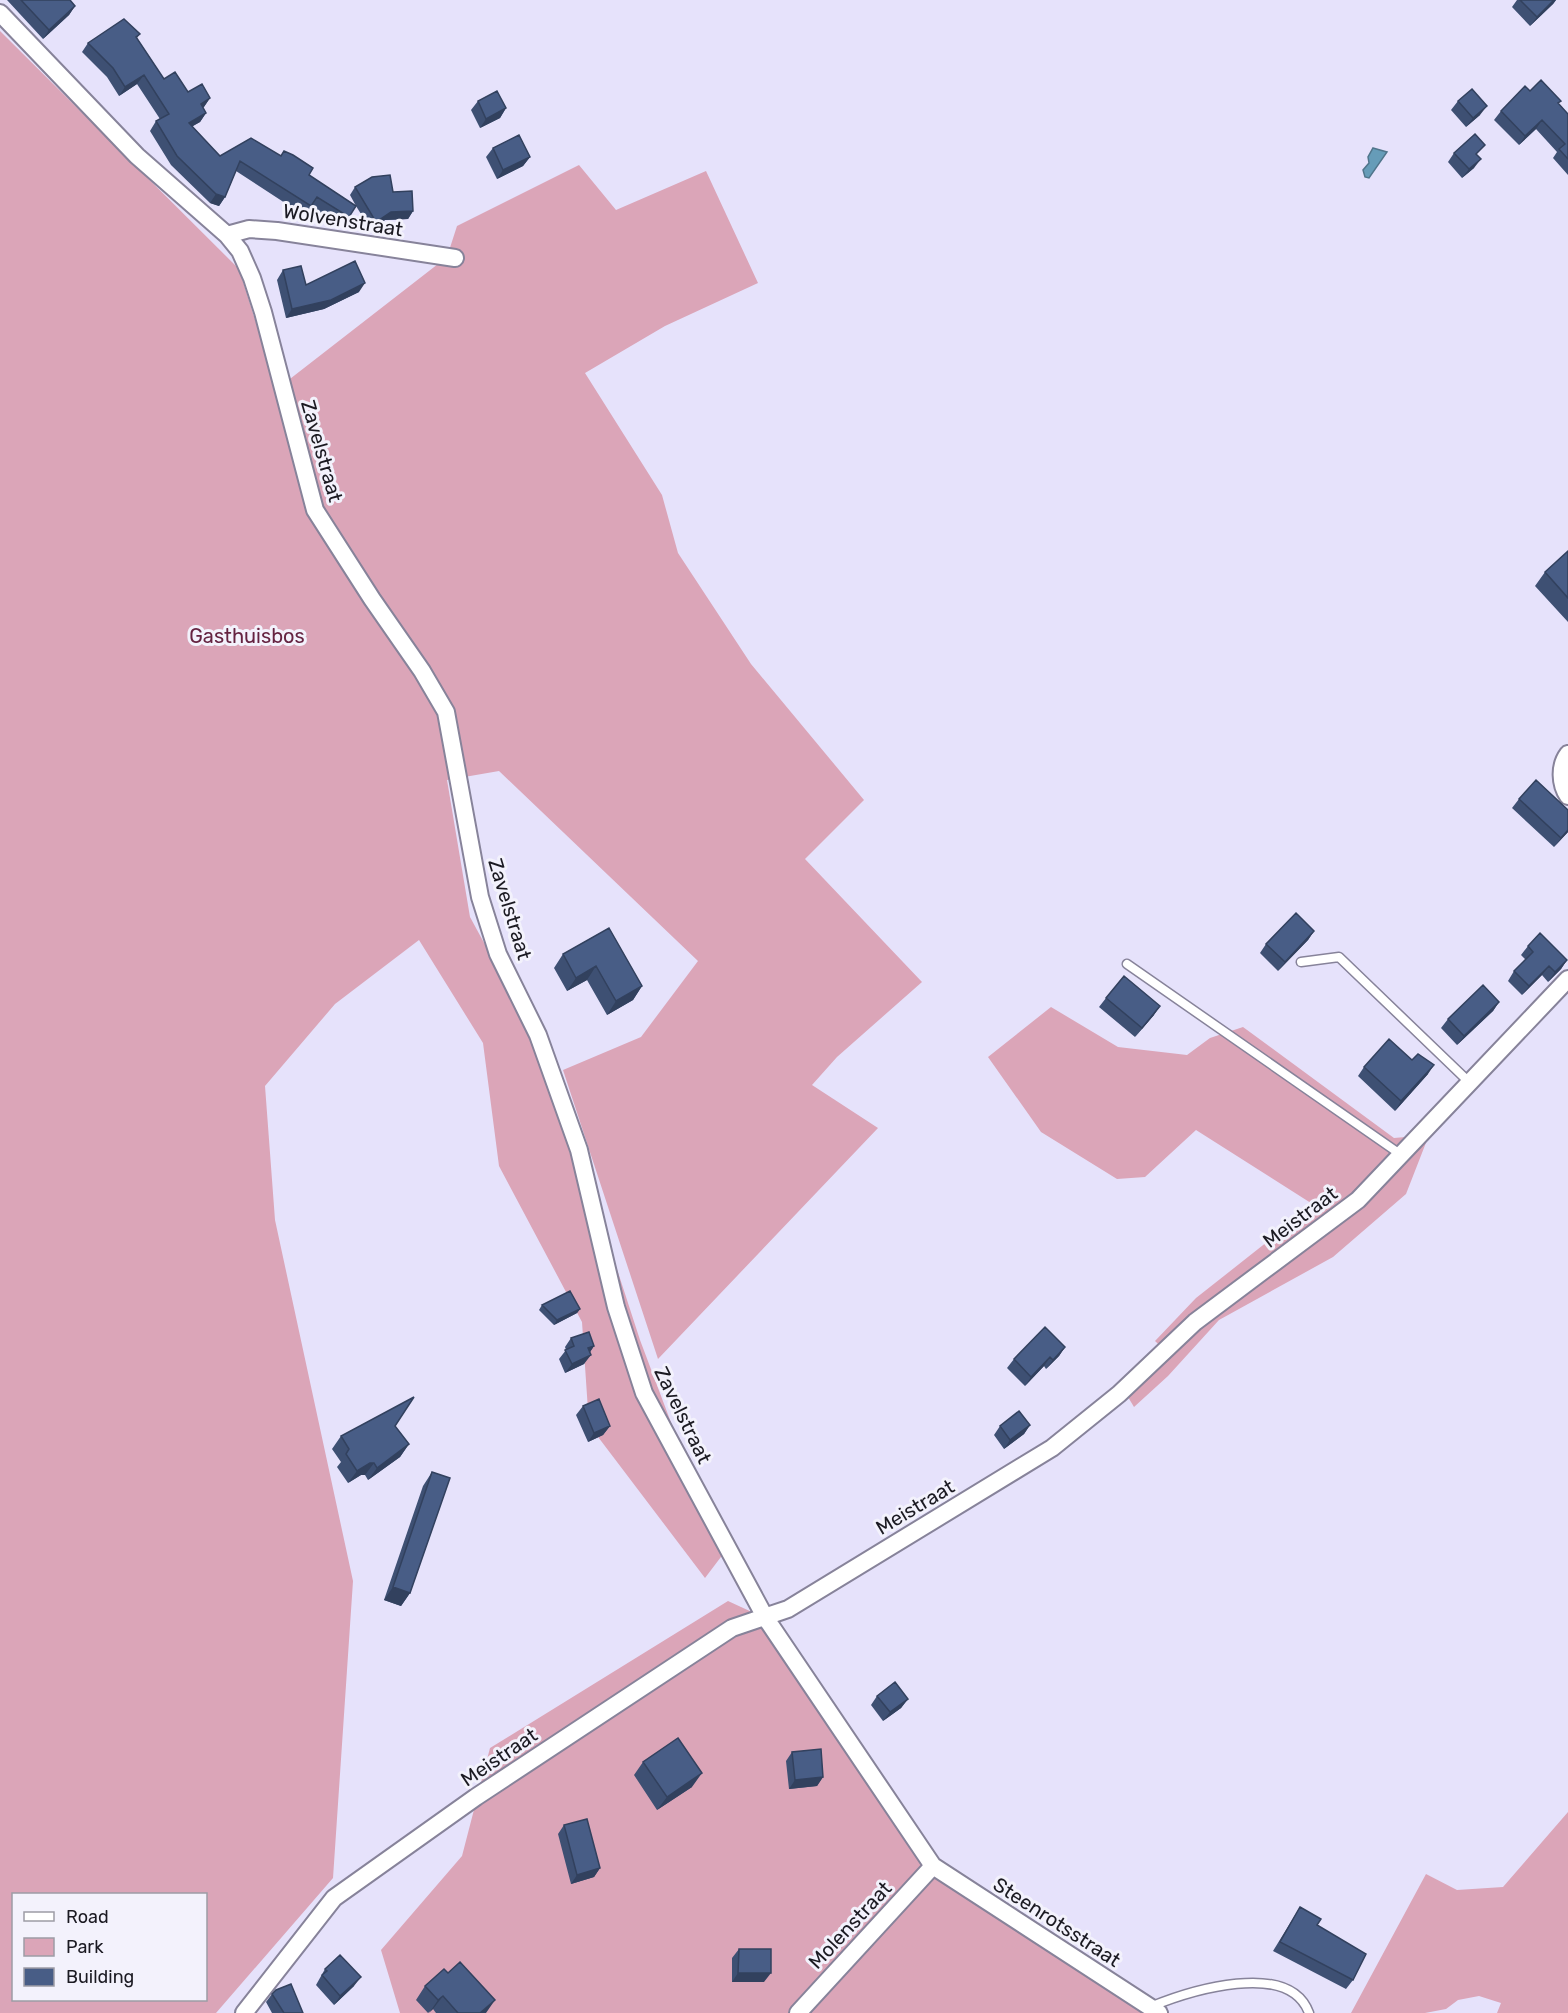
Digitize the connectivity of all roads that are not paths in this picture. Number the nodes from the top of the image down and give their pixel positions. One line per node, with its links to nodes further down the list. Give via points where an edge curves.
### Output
1 (0, 13): 2 (street, Zavelstraat, via 137,156)
2 (227, 235): 3 (street, Wolvenstraat, via 249,229 277,231); 11 (street, Zavelstraat, via 240,251 252,278 315,510 446,712 480,897 498,954 538,1035 579,1150 616,1307 644,1393)
3 (455, 258)
4 (1568, 754): 5 (street, via 1562,769)
5 (1568, 796)
6 (1301, 962): 9 (lane, via 1339,957)
7 (1127, 964): 10 (lane)
8 (1568, 979): 9 (street, Meistraat)
9 (1468, 1081): 10 (street, Meistraat)
10 (1400, 1154): 11 (street, Meistraat, via 1358,1200 1195,1322 1119,1394 1052,1448 788,1609)
11 (765, 1617): 12 (street, Zavelstraat); 14 (street, Meistraat, via 732,1628 476,1797 334,1898)
12 (933, 1866): 13 (street, Steenrotsstraat); 15 (street, Molenstraat)
13 (1154, 2010): 16 (lane, via 1197,1991 1270,1983 1298,1994)
14 (244, 2013)
15 (798, 2013)
16 (1309, 2013)

